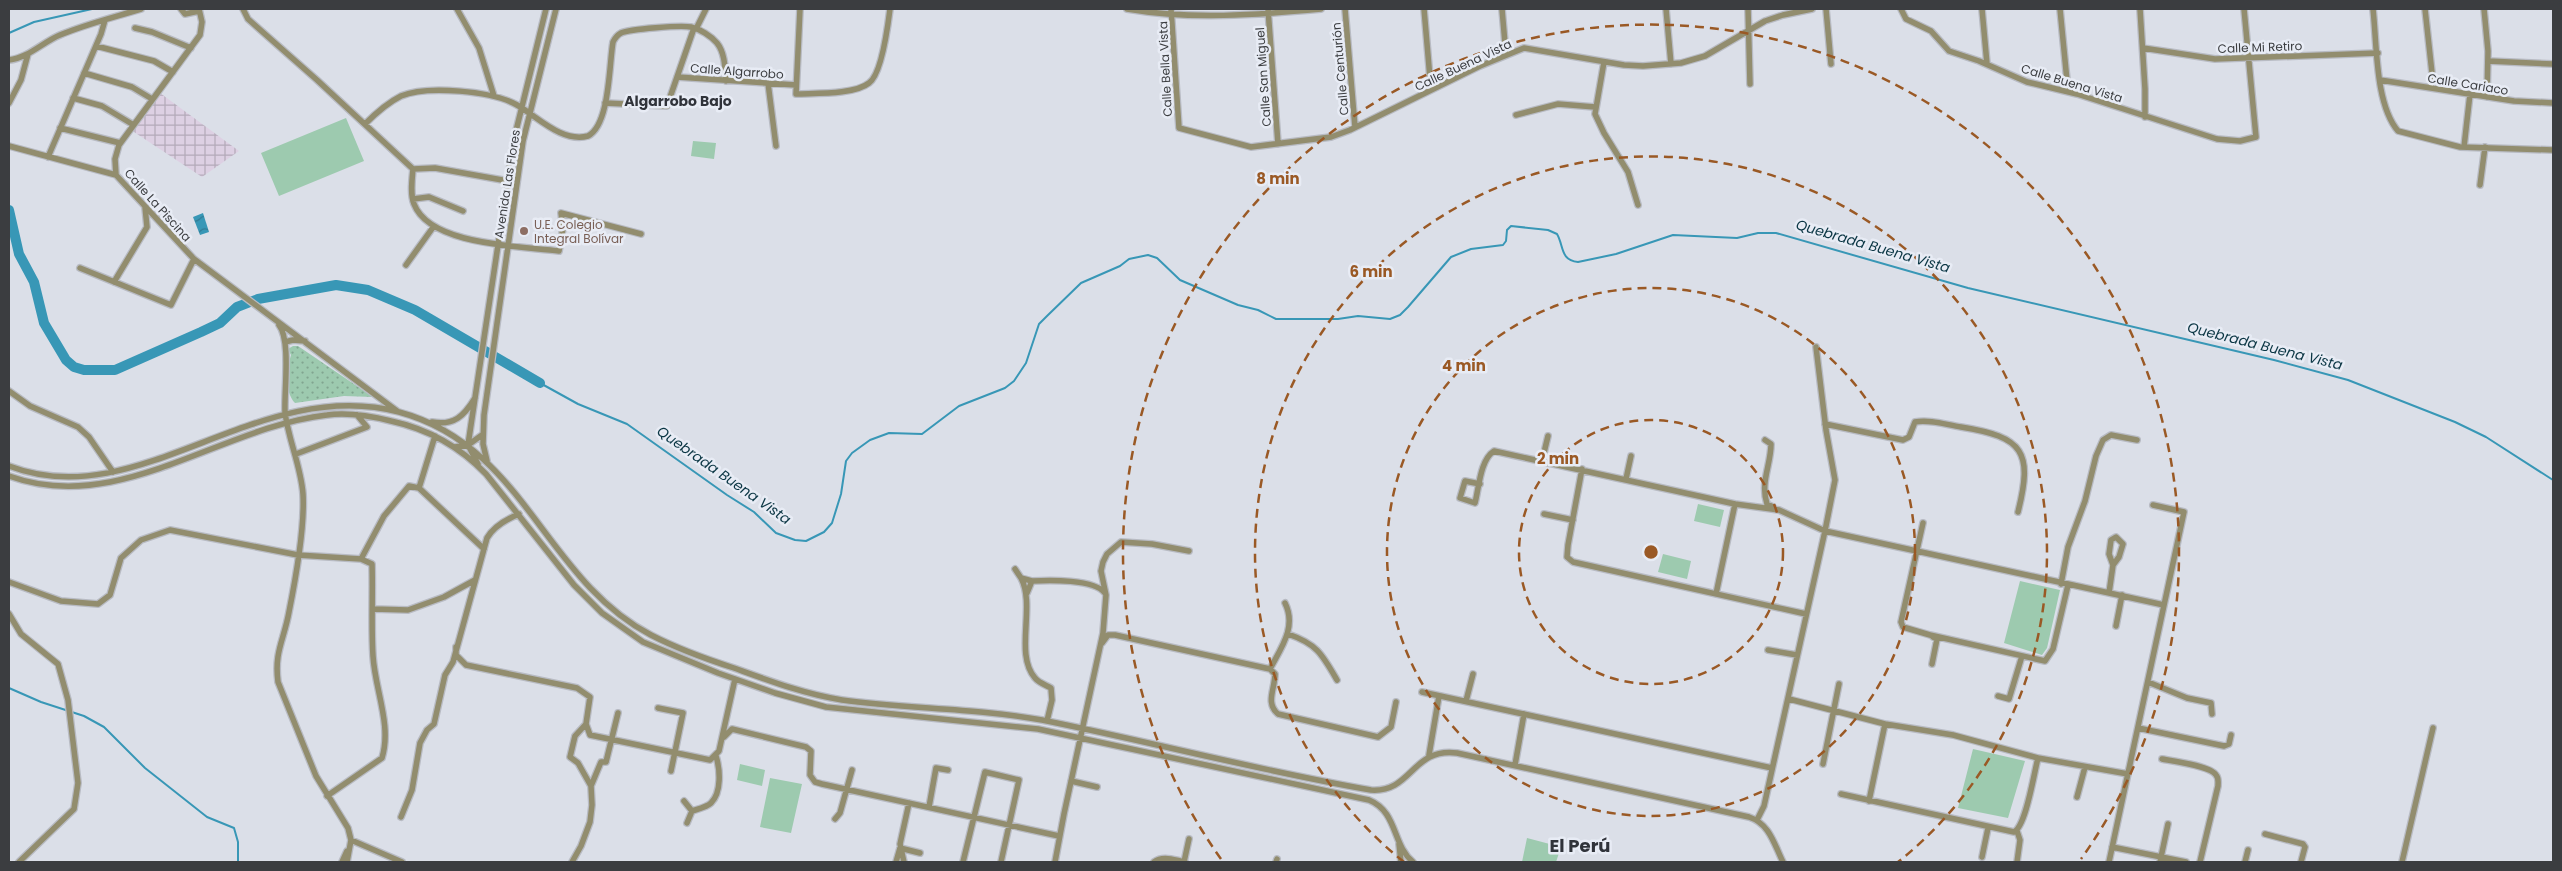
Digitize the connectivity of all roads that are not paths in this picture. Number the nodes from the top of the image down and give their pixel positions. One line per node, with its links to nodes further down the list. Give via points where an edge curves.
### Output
1 (141, 9): 30 (street)
2 (182, 9): 27 (street, via 185,14)
3 (243, 9): 73 (street, via 248,20)
4 (457, 9): 60 (street, via 479,48)
5 (546, 9): 68 (street, Avenida Las Flores)
6 (556, 9): 69 (street, Avenida Las Flores)
7 (706, 9): 32 (street)
8 (800, 9): 55 (street)
9 (890, 9): 55 (street, via 877,69 871,82 841,92 796,94)
10 (1127, 9): 29 (street)
11 (1321, 9): 28 (street)
12 (1345, 9): 76 (street, Calle Centurión)
13 (1424, 9): 57 (street)
14 (1502, 9): 39 (street)
15 (1666, 9): 44 (street)
16 (1748, 9): 33 (street)
17 (1812, 9): 33 (street, Calle Buena Vista, via 1783,14)
18 (1826, 9): 45 (street)
19 (1901, 9): 46 (street, Calle Buena Vista, via 1906,20 1931,31 1949,51)
20 (1982, 9): 46 (street)
21 (2060, 9): 58 (street)
22 (2140, 9): 36 (street)
23 (2244, 9): 40 (street)
24 (2373, 9): 37 (street)
25 (2426, 9): 56 (street)
26 (2484, 9): 42 (street)
27 (199, 10): 35 (street, Calle La Piscina, via 202,29)
28 (1268, 11): 29 (street); 78 (street, Calle San Miguel)
29 (1172, 12): 75 (street, Calle Bella Vista)
30 (105, 20): 34 (street); 38 (street, via 59,36)
31 (135, 28): 35 (street)
32 (695, 29): 50 (street); 52 (street, via 710,36 719,46); 65 (street, via 678,27 618,35 612,49)
33 (1750, 29): 44 (street, Calle Buena Vista, via 1697,59); 54 (street)
34 (96, 46): 48 (street, via 154,61); 49 (street)
35 (192, 48): 48 (street, Calle La Piscina)
36 (2143, 48): 40 (street, Calle Mi Retiro, via 2205,59); 71 (street)
37 (2378, 53): 40 (street, Calle Mi Retiro); 51 (street)
38 (28, 54): 41 (street); 64 (street, via 21,80)
39 (1506, 56): 43 (street, Calle Buena Vista, via 1530,48); 57 (street, Calle Buena Vista)
40 (2250, 58): 71 (street, Calle Buena Vista, via 2256,137 2240,141 2217,139)
41 (9, 60)
42 (2488, 61): 47 (street); 61 (street)
43 (1604, 62): 44 (street, Calle Buena Vista, via 1634,66); 67 (street)
44 (1671, 64)
45 (1831, 64)
46 (1987, 64): 58 (street, Calle Buena Vista, via 2027,82)
47 (2553, 64)
48 (173, 72): 63 (street, Calle La Piscina)
49 (84, 73): 62 (street); 63 (street, via 132,87)
50 (677, 77): 52 (street, Calle Algarrobo); 65 (street, via 665,107)
51 (2380, 80): 56 (street, Calle Cariaco); 81 (street, via 2385,107 2398,131)
52 (726, 81): 53 (street, Calle Algarrobo)
53 (768, 83): 55 (street, Calle Algarrobo); 80 (street)
54 (1750, 84)
55 (796, 85)
56 (2431, 88): 59 (street, Calle Cariaco)
57 (1431, 90): 76 (street, Calle Buena Vista)
58 (2068, 91): 71 (street, Calle Buena Vista)
59 (2470, 94): 61 (street, Calle Cariaco); 81 (street)
60 (494, 96): 68 (street); 73 (street, via 429,91 411,93 385,105)
61 (2487, 97): 66 (street, Calle Cariaco)
62 (73, 98): 72 (street, via 102,106); 74 (street)
63 (152, 99): 72 (street, Calle La Piscina)
64 (9, 103)
65 (605, 103): 69 (street, via 597,128 591,136 585,137 556,130)
66 (2553, 103)
67 (1595, 107): 70 (street, via 1558,104); 90 (street, via 1601,127 1632,181)
68 (522, 108): 69 (street); 87 (street, Avenida Las Flores)
69 (530, 113): 98 (street, Avenida Las Flores)
70 (1516, 115)
71 (2145, 117)
72 (132, 124): 77 (street, Calle La Piscina)
73 (365, 124): 85 (street)
74 (60, 128): 77 (street); 84 (street)
75 (1179, 128): 78 (street, Calle Buena Vista, via 1245,146)
76 (1355, 128): 78 (street, Calle Buena Vista, via 1331,137)
77 (120, 143): 86 (street, Calle La Piscina, via 115,159)
78 (1278, 144)
79 (9, 146): 84 (street)
80 (776, 146)
81 (2464, 147): 82 (street)
82 (2485, 147): 83 (street); 88 (street)
83 (2553, 150)
84 (48, 157): 86 (street)
85 (413, 169): 87 (street, via 435,168); 89 (street)
86 (116, 175): 91 (street, Calle La Piscina)
87 (508, 181): 97 (street, Avenida Las Flores)
88 (2480, 185)
89 (413, 199): 92 (street, via 429,197); 94 (street, via 419,213)
90 (1638, 204)
91 (145, 205): 93 (street, Calle La Piscina); 95 (street)
92 (463, 211)
93 (163, 226): 95 (street, via 154,224); 99 (street, Calle La Piscina)
94 (434, 226): 97 (street, via 462,238); 100 (street)
95 (147, 227): 102 (street)
96 (641, 234): 98 (street, via 561,213 560,251)
97 (499, 243): 98 (street); 108 (street, Avenida Las Flores)
98 (508, 244): 114 (street, Avenida Las Flores)
99 (194, 259): 102 (street, via 171,305); 103 (street, Calle La Piscina)
100 (406, 265)
101 (80, 268): 102 (street)
102 (114, 282)
103 (276, 322): 104 (street, Calle La Piscina); 105 (street, via 283,330)
104 (306, 341): 105 (street); 109 (street, Calle La Piscina)
105 (285, 342): 110 (street)
106 (1816, 347): 113 (street)
107 (9, 391): 128 (street, via 30,406 78,427 89,437)
108 (475, 398): 109 (street, via 466,413 452,422 434,422); 119 (street, Avenida Las Flores)
109 (399, 412): 110 (street, via 343,405); 119 (street, via 430,423)
110 (286, 413): 112 (street); 128 (street)
111 (356, 415): 112 (street, via 327,415); 115 (street, via 396,422); 121 (street, via 367,427)
112 (288, 422): 121 (street); 129 (street, via 140,474 99,485 39,485)
113 (1825, 424): 136 (street, via 1903,440 1909,437 1915,422 1928,422 1974,429 2007,439 2020,452 2025,464 2025,483); 141 (street, via 1835,480)
114 (482, 435): 119 (street); 123 (street, Avenida Las Flores)
115 (435, 436): 120 (street); 132 (street)
116 (1548, 436): 124 (street)
117 (1765, 440): 135 (street, via 1771,444 1771,456 1765,474 1764,496 1767,504)
118 (2137, 440): 153 (street, via 2111,435 2101,444 2083,508 2072,533)
119 (468, 445): 120 (street); 123 (street); 126 (street)
120 (455, 447): 126 (street)
121 (296, 454): 145 (street, via 303,494)
122 (1631, 456): 130 (street)
123 (487, 461): 191 (street, via 600,598 632,624 666,642 778,684 828,697)
124 (1542, 461): 127 (street); 131 (street, via 1494,451 1486,461)
125 (9, 466): 128 (street, via 32,474 62,477)
126 (480, 468): 137 (street)
127 (1582, 469): 130 (street); 139 (street)
128 (113, 472)
129 (9, 476)
130 (1626, 479): 133 (street)
131 (1480, 484)
132 (419, 488): 142 (street); 146 (street, via 409,486 384,516)
133 (1735, 504): 135 (street); 156 (street)
134 (2153, 505): 160 (street, via 2184,512)
135 (1779, 510): 141 (street)
136 (2018, 512)
137 (520, 514): 142 (street, via 507,519 491,532); 175 (street, via 574,584 619,627 662,651)
138 (1544, 514): 139 (street)
139 (1573, 520): 156 (street, via 1567,557 1573,562)
140 (1923, 523): 144 (street)
141 (1825, 531): 144 (street); 163 (street)
142 (484, 549): 150 (street)
143 (1189, 551): 157 (street, via 1121,542 1106,554 1103,562 1101,570)
144 (1917, 552): 153 (street); 166 (street, via 1901,622 1903,627)
145 (298, 555): 146 (street); 152 (street, via 170,530 141,540 121,558 110,595 98,604 60,601); 220 (street, via 276,666 278,682)
146 (360, 559): 161 (street, via 372,564)
147 (2112, 566): 155 (street)
148 (1015, 569): 149 (street)
149 (1021, 578): 151 (street); 154 (street)
150 (475, 580): 161 (street, via 444,597 408,610); 167 (street)
151 (1032, 581): 154 (street); 157 (street, via 1056,580 1094,586)
152 (9, 582)
153 (2065, 585): 155 (street); 171 (street, via 2058,630 2049,658)
154 (1027, 593): 191 (street, via 1026,653 1036,680 1052,688)
155 (2109, 593): 158 (street)
156 (1716, 594): 163 (street)
157 (1106, 595): 168 (street)
158 (2122, 596): 160 (street); 164 (street)
159 (1285, 603): 165 (street, via 1290,623)
160 (2164, 605): 177 (street)
161 (373, 609): 220 (street, via 373,657 386,736 385,750 382,758)
162 (9, 614): 247 (street, via 21,634 58,664 68,700 78,783 74,809)
163 (1806, 614): 170 (street)
164 (2116, 626)
165 (1288, 634): 173 (street); 176 (street, via 1321,652)
166 (1930, 635): 171 (street); 172 (street, via 1937,639)
167 (456, 647): 192 (street, via 456,655 466,665 583,691 590,697); 227 (street, via 453,662 445,675 434,724 420,743 412,790)
168 (1100, 647): 173 (street, via 1108,635 1115,635); 197 (street)
169 (1768, 650): 170 (street)
170 (1797, 655): 182 (street)
171 (2022, 656): 181 (street, via 2009,699)
172 (1932, 664)
173 (1270, 669): 184 (street, via 1275,674 1270,703 1278,714 1378,737 1390,727)
174 (1472, 674): 183 (street)
175 (735, 679): 190 (street); 199 (street, via 826,707 1022,727)
176 (1337, 680)
177 (2148, 682): 189 (street, via 2188,698 2212,703); 194 (street)
178 (1839, 684): 186 (street)
179 (1422, 692): 180 (street)
180 (1439, 696): 183 (street); 204 (street)
181 (1998, 696)
182 (1789, 699): 186 (street); 210 (street)
183 (1466, 701): 188 (street)
184 (1396, 702)
185 (658, 708): 202 (street, via 683,713)
186 (1833, 711): 193 (street); 207 (street)
187 (618, 713): 200 (street)
188 (1524, 714): 208 (street); 210 (street)
189 (2212, 714)
190 (726, 721): 196 (street); 201 (street)
191 (1047, 722): 197 (street)
192 (586, 724): 200 (street, via 590,735); 216 (street, via 575,736 570,757 578,762)
193 (1885, 724): 205 (street, via 1953,735); 223 (street)
194 (2138, 728): 198 (street, via 2224,746 2229,744); 214 (street)
195 (2433, 728): 268 (street)
196 (732, 729): 201 (street); 218 (street, via 806,747 811,751 810,775 814,782)
197 (1082, 729): 199 (street); 204 (street, via 1374,790 1402,781)
198 (2232, 735)
199 (1080, 738): 215 (street); 238 (street, via 1369,800 1388,814)
200 (611, 740): 202 (street); 216 (street, via 606,762 601,762)
201 (722, 741): 203 (street)
202 (675, 753): 203 (street, via 710,760); 213 (street)
203 (716, 756): 226 (street, via 720,768 716,794 711,803)
204 (1429, 756): 208 (street, via 1454,752)
205 (2038, 758): 209 (street); 235 (street)
206 (2162, 758): 265 (street, via 2200,767 2217,775 2218,786)
207 (1823, 764)
208 (1515, 766): 230 (street)
209 (2085, 767): 214 (street); 221 (street)
210 (1772, 768): 230 (street, via 1764,806)
211 (852, 770): 218 (street)
212 (948, 770): 225 (street, via 936,768)
213 (671, 772)
214 (2128, 774): 241 (street)
215 (1071, 781): 217 (street); 237 (street)
216 (591, 786): 251 (street, via 590,822)
217 (1097, 787)
218 (848, 790): 224 (street); 229 (street)
219 (1841, 794): 223 (street)
220 (327, 796): 240 (street, via 348,828)
221 (2077, 797)
222 (684, 801): 226 (street)
223 (1870, 801): 234 (street)
224 (909, 803): 225 (street); 242 (street)
225 (928, 808): 228 (street)
226 (692, 811): 231 (street)
227 (401, 817)
228 (975, 818): 233 (street); 233 (street, via 985,772 1019,780); 254 (street)
229 (835, 819)
230 (1757, 820): 261 (street, via 1768,831)
231 (687, 823)
232 (2168, 824): 246 (street)
233 (1010, 825): 237 (street); 255 (street)
234 (1988, 828): 235 (street); 245 (street)
235 (2017, 831): 262 (street, via 2020,840)
236 (2265, 834): 267 (street, via 2302,844 2305,847)
237 (1059, 836): 256 (street)
238 (1399, 838): 259 (street); 260 (street, via 1404,852)
239 (1189, 839): 258 (street)
240 (351, 840): 248 (street); 249 (street); 250 (street)
241 (2112, 847): 246 (street); 263 (street)
242 (900, 848): 244 (street); 252 (street); 253 (street)
243 (2248, 850): 266 (street)
244 (920, 853)
245 (1982, 857)
246 (2160, 859): 264 (street)
247 (19, 862)
248 (342, 862)
249 (348, 862)
250 (402, 862)
251 (572, 862)
252 (896, 862)
253 (904, 862)
254 (964, 862)
255 (1001, 862)
256 (1055, 862)
257 (1154, 862): 258 (street, via 1166,858)
258 (1184, 862)
259 (1401, 862)
260 (1413, 862)
261 (1783, 862)
262 (2017, 862)
263 (2109, 862)
264 (2186, 862)
265 (2200, 862)
266 (2245, 862)
267 (2301, 862)
268 (2402, 862)

